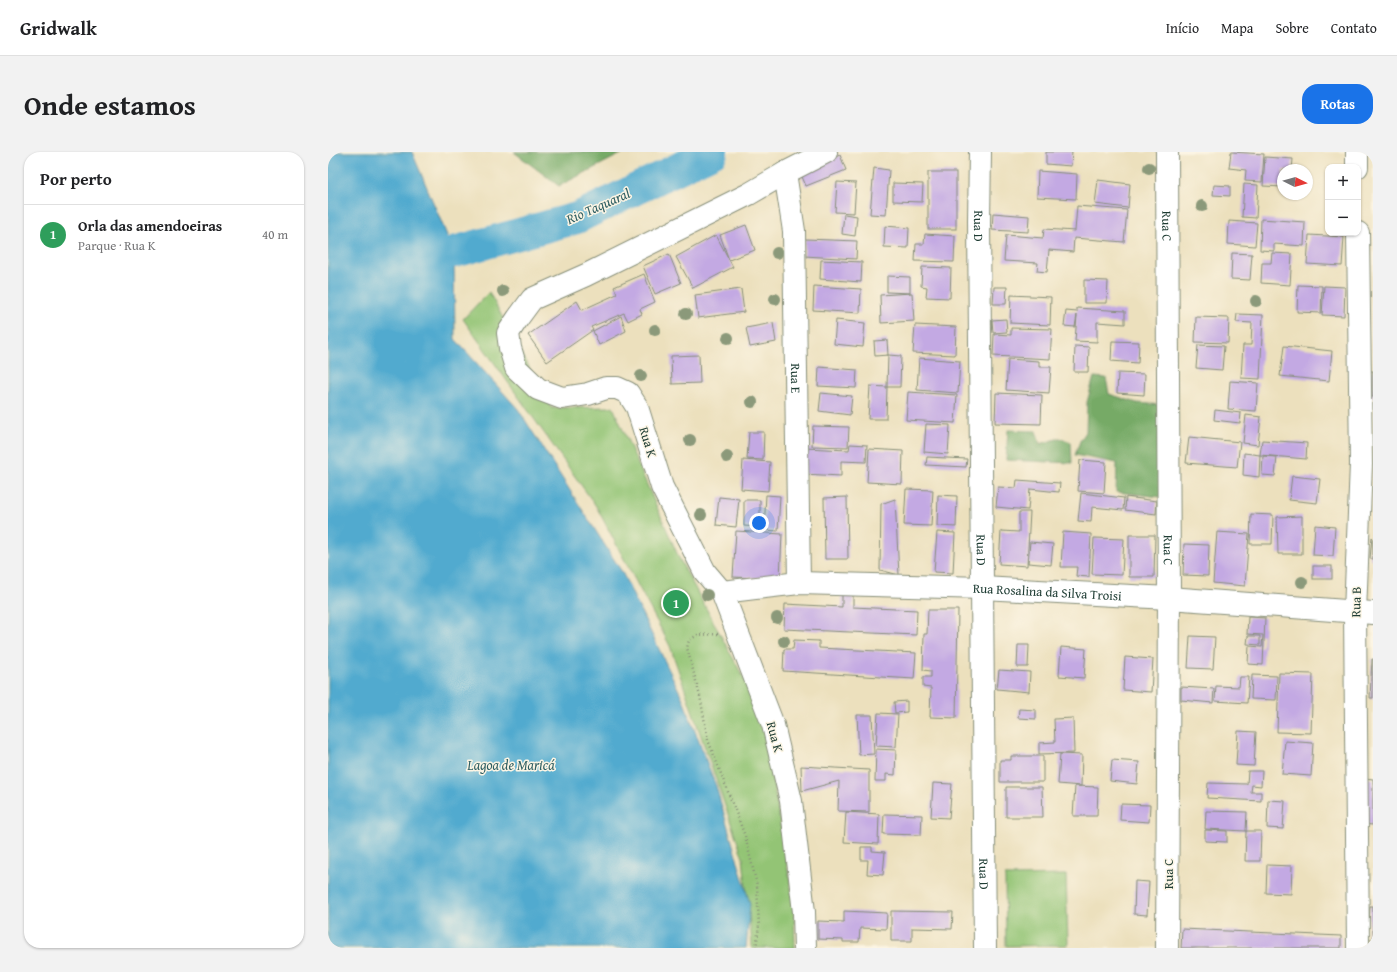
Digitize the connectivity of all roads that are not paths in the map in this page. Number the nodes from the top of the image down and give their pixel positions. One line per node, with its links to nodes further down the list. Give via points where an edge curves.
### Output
1 (826, 152): 6 (street, Rua K)
2 (980, 152): 9 (street, Rua D)
3 (1167, 152): 11 (street, Rua C)
4 (1357, 152): 5 (street)
5 (1357, 164)
6 (785, 173): 8 (street, Rua E, via 794,231); 10 (street, Rua K, via 699,219 532,299 508,333 516,368 538,389 562,398 606,388 617,388 628,393 637,408 662,487 705,572)
7 (1358, 236): 12 (street, Rua B)
8 (800, 583): 9 (street, Rua Rosalina da Silva Troisi); 10 (street, Rua Rosalina da Silva Troisi)
9 (983, 588): 11 (street, Rua Rosalina da Silva Troisi); 14 (street, Rua D)
10 (722, 592): 13 (street, Rua K, via 773,725 792,801 804,912)
11 (1169, 598): 12 (street, Rua Rosalina da Silva Troisi); 15 (street, Rua C)
12 (1364, 612): 16 (street, Rua B)
13 (805, 948)
14 (985, 948)
15 (1167, 948)
16 (1358, 948)

